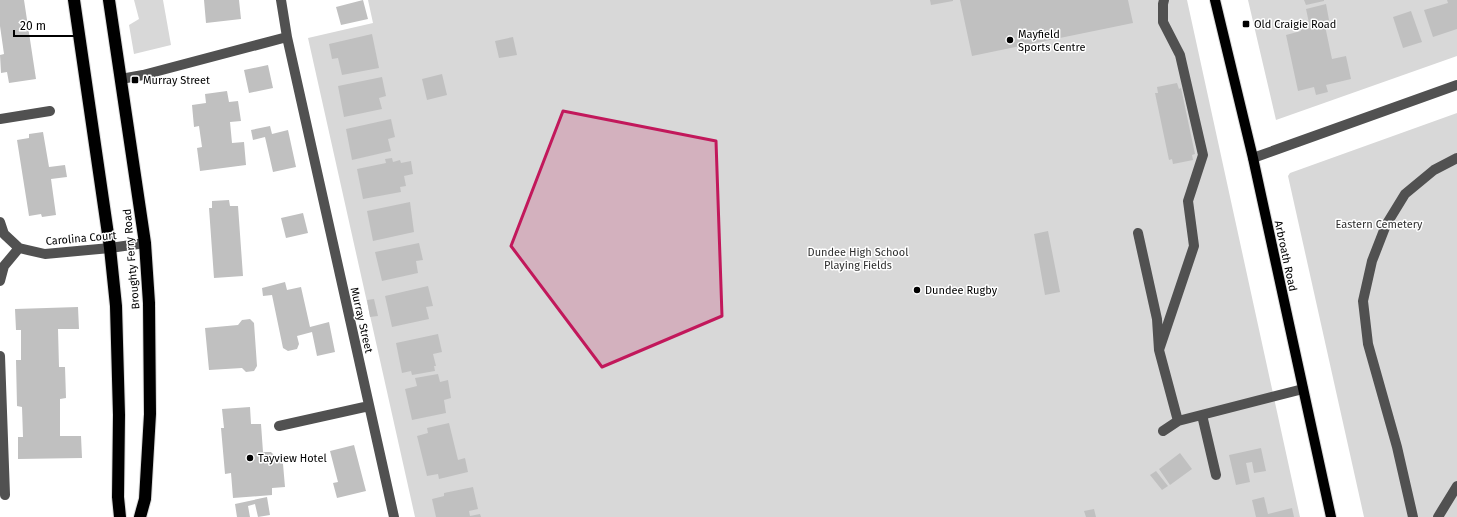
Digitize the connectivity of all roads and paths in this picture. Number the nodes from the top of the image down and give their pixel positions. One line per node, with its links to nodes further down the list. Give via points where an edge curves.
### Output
1 (74, 0): 17 (highway, Broughty Ferry Road)
2 (109, 0): 7 (highway, Broughty Ferry Road)
3 (281, 0): 6 (street, Murray Street)
4 (1164, 0): 19 (street, via 1163,22 1180,55 1202,155 1188,201 1194,246)
5 (1215, 0): 11 (main road, Arbroath Road)
6 (286, 37): 7 (street); 22 (street, Murray Street)
7 (121, 79): 15 (highway, Broughty Ferry Road)
8 (1457, 85): 11 (street)
9 (50, 111): 10 (street)
10 (0, 119)
11 (1253, 158): 21 (main road, Arbroath Road)
12 (1457, 158): 34 (street, via 1434,170 1405,194 1386,225 1372,261 1363,301 1368,344 1397,447)
13 (0, 222): 16 (street, via 4,234)
14 (1138, 233): 19 (street, via 1157,319)
15 (145, 243): 17 (street, Carolina Court); 31 (highway, Broughty Ferry Road, via 149,303 150,414 145,498)
16 (19, 248): 17 (street, Carolina Court, via 46,254); 18 (street, via 4,266)
17 (110, 248): 30 (highway, Broughty Ferry Road, via 116,306)
18 (0, 281)
19 (1159, 350): 24 (street)
20 (0, 356): 29 (street)
21 (1303, 389): 23 (street); 33 (main road, Arbroath Road)
22 (369, 406): 25 (street); 32 (street, Murray Street)
23 (1202, 415): 24 (street); 27 (street)
24 (1178, 421): 26 (street)
25 (279, 426)
26 (1163, 431)
27 (1216, 474)
28 (1457, 486): 35 (street)
29 (5, 495)
30 (120, 517)
31 (140, 517)
32 (394, 517)
33 (1331, 517)
34 (1413, 517)
35 (1438, 517)

